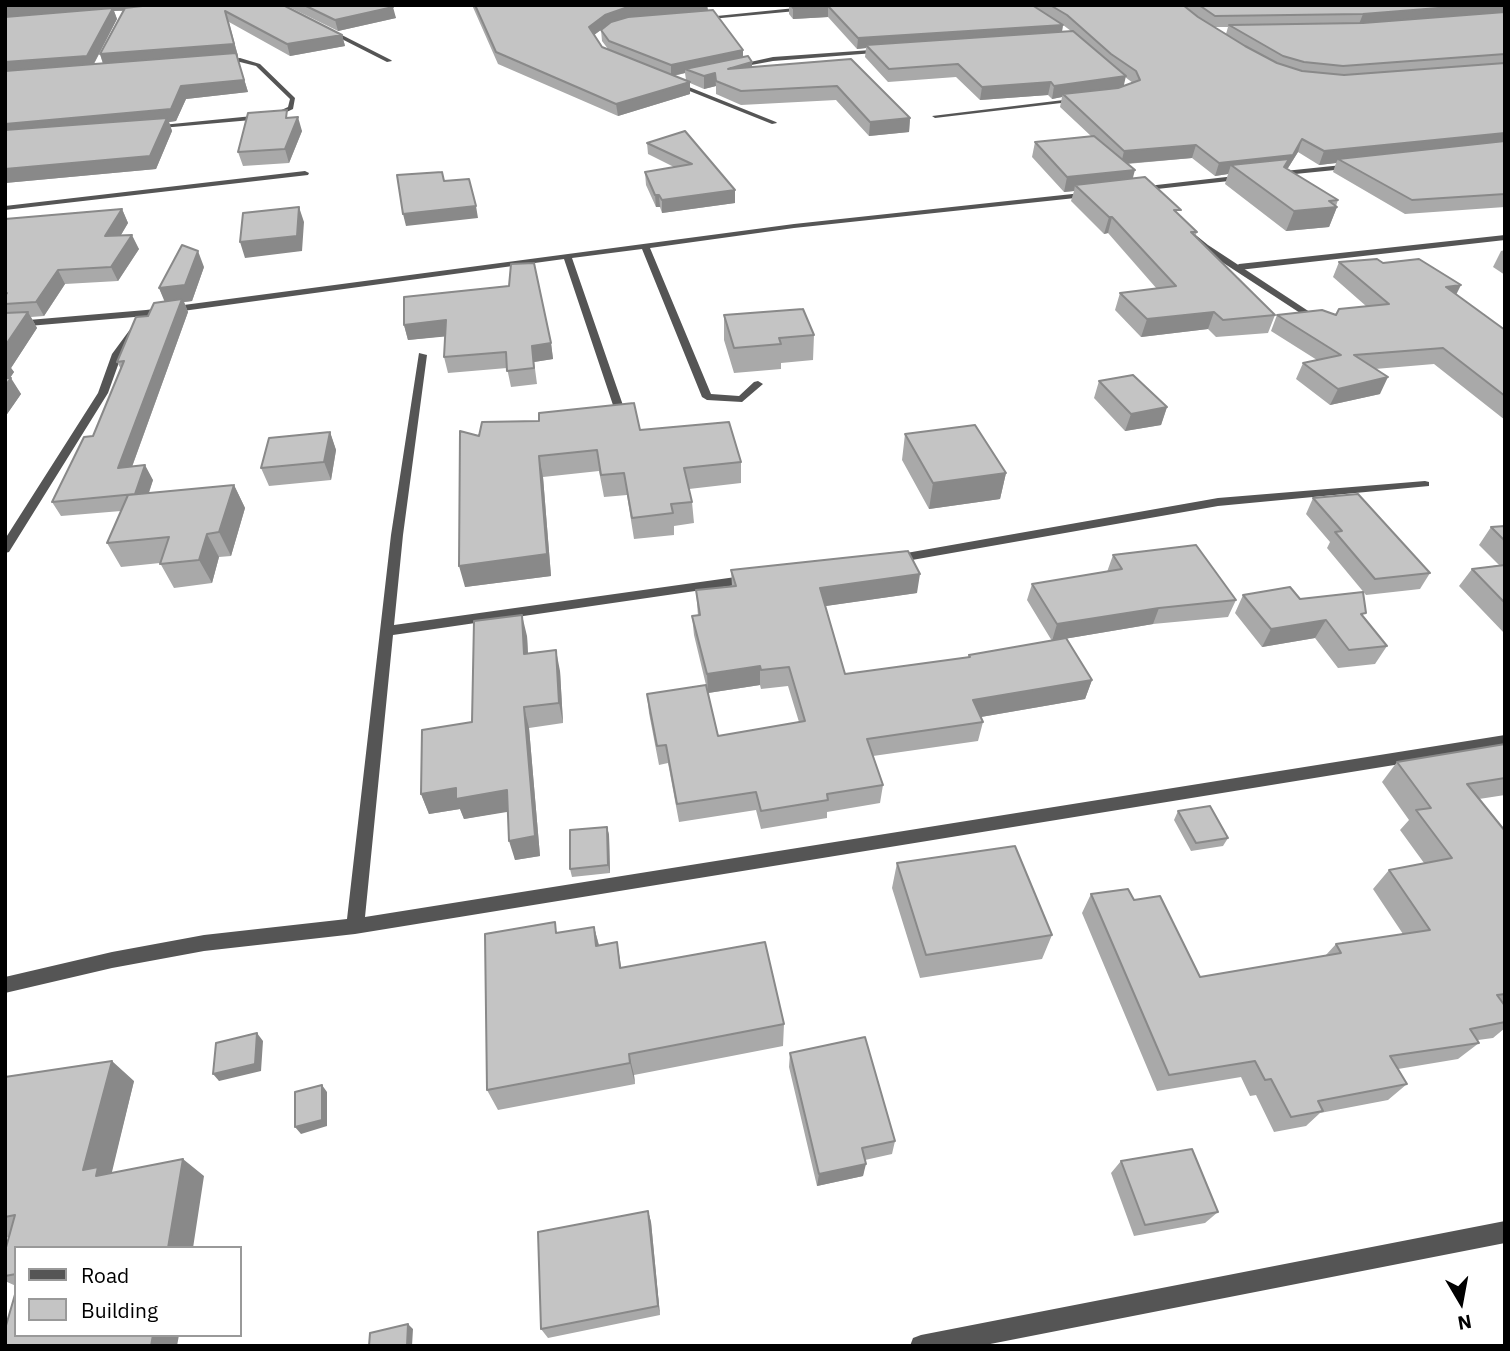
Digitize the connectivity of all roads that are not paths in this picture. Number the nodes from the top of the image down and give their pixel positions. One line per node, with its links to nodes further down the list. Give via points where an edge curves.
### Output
1 (795, 8): 2 (street); 3 (street)
2 (819, 8)
3 (696, 18)
4 (318, 25): 7 (street)
5 (895, 50): 8 (street, via 773,58)
6 (214, 61): 15 (street, via 258,65 293,99 291,108 274,116)
7 (389, 61)
8 (723, 69)
9 (683, 78): 11 (street, via 670,81)
10 (712, 86): 11 (street)
11 (706, 94): 14 (street)
12 (1090, 98): 13 (street)
13 (935, 116)
14 (774, 123)
15 (143, 129)
16 (1367, 164): 18 (street)
17 (305, 173): 22 (street)
18 (1270, 175)
19 (1257, 176): 20 (street, via 1160,191)
20 (1134, 189)
21 (1108, 192): 25 (street, via 794,226)
22 (5, 208)
23 (1187, 229): 27 (street, via 1205,247)
24 (1505, 237): 27 (street)
25 (646, 248): 26 (street); 32 (street, via 707,397 742,399)
26 (568, 258): 28 (street); 33 (street)
27 (1239, 267): 30 (street)
28 (146, 313): 29 (street); 35 (street, via 117,354 103,393)
29 (5, 325)
30 (1326, 326)
31 (422, 355): 38 (street)
32 (758, 384)
33 (621, 414)
34 (1426, 484): 36 (street, via 1218,502)
35 (5, 549)
36 (883, 561)
37 (759, 578): 38 (street)
38 (387, 631): 40 (street)
39 (1505, 741): 40 (street)
40 (355, 926): 41 (street, via 204,943)
41 (5, 985)
42 (1505, 1232): 43 (street)
43 (921, 1346)

